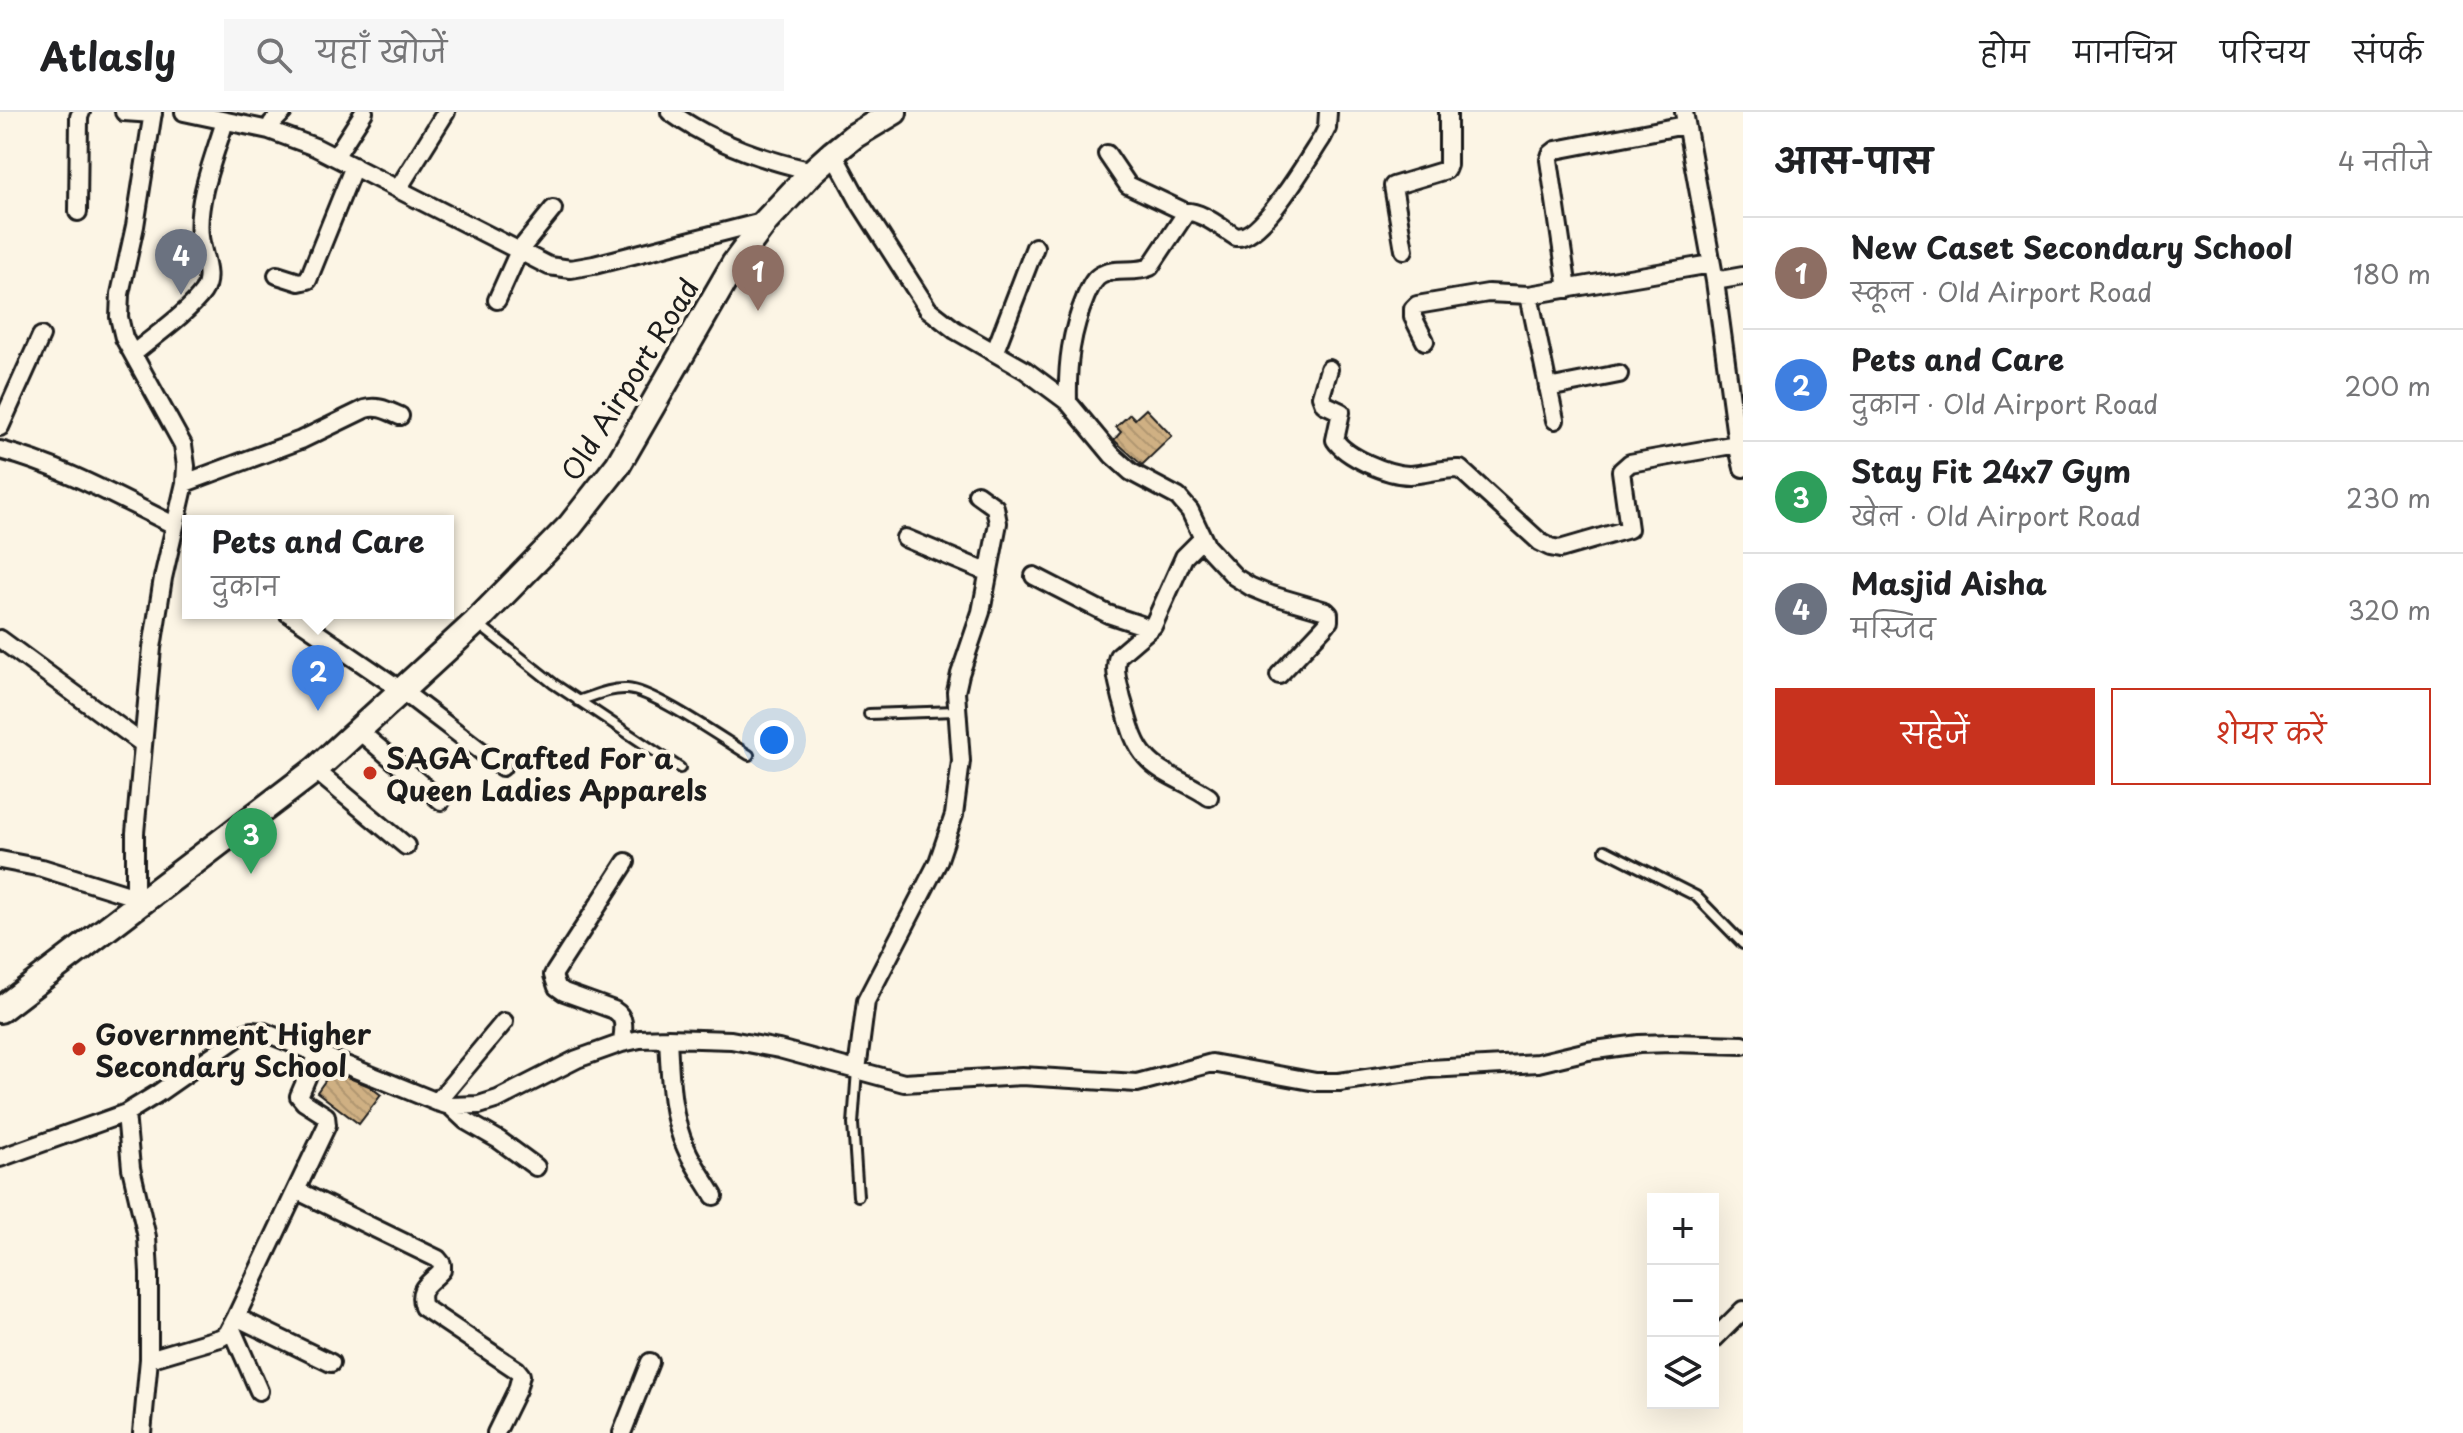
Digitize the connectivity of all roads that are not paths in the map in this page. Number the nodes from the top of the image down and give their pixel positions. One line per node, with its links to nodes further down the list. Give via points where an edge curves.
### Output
1 (81, 112): 22 (street)
2 (124, 112): 11 (street)
3 (184, 112): 13 (street)
4 (283, 112): 14 (street)
5 (364, 112): 17 (street)
6 (446, 112): 20 (street)
7 (670, 112): 19 (street, via 749,153)
8 (894, 112): 15 (main road, Old Airport Road)
9 (1328, 112): 23 (street, via 1327,128 1314,150 1273,210 1247,235 1236,237 1197,214)
10 (1448, 112): 26 (street, via 1446,170 1393,186)
11 (153, 113): 37 (street, via 120,294 120,328)
12 (1684, 118): 28 (street); 31 (street, via 1551,154)
13 (225, 121): 14 (street); 37 (street, via 200,219 207,283 192,304)
14 (269, 130): 17 (street)
15 (833, 153): 19 (main road, Old Airport Road); 36 (street, via 928,309)
16 (1107, 154): 23 (street, via 1128,185)
17 (335, 157): 18 (street)
18 (354, 166): 20 (street); 29 (street, via 308,280)
19 (813, 171): 24 (main road, Old Airport Road)
20 (398, 189): 27 (street)
21 (553, 209): 27 (street)
22 (78, 212)
23 (1183, 212): 41 (street, via 1150,267 1096,278 1073,331)
24 (766, 221): 27 (street, via 571,269 549,266); 56 (main road, Old Airport Road, via 734,264 618,465 570,526)
25 (1035, 247): 36 (street)
26 (1404, 250)
27 (519, 251): 33 (street)
28 (1713, 272): 30 (street); 31 (street); 45 (street)
29 (277, 275)
30 (1743, 276)
31 (1568, 289): 32 (street)
32 (1529, 295): 35 (street, via 1488,293 1417,305 1413,317); 40 (street)
33 (497, 300)
34 (41, 336): 44 (street)
35 (1425, 341)
36 (995, 351): 41 (street)
37 (133, 354): 48 (street, via 183,445)
38 (1329, 369): 45 (street, via 1321,396 1324,404 1341,412 1335,440 1342,449 1399,474 1460,469 1540,542 1560,549 1629,529 1621,471 1630,463)
39 (1619, 374): 40 (street)
40 (1548, 388): 43 (street)
41 (1068, 402): 52 (street, via 1131,472 1185,504)
42 (400, 416): 48 (street, via 381,408 365,409 301,440)
43 (1555, 420)
44 (0, 427)
45 (1737, 444): 47 (street)
46 (0, 450): 50 (street, via 67,472)
47 (1743, 468)
48 (185, 483): 50 (street)
49 (977, 494): 53 (street, via 998,513)
50 (174, 525): 65 (street, via 152,648)
51 (905, 538): 53 (street)
52 (1202, 539): 57 (street, via 1184,557); 59 (street, via 1224,567 1251,587 1329,614 1325,626)
53 (989, 573): 62 (street, via 960,674)
54 (1034, 576): 57 (street, via 1108,614)
55 (297, 619): 60 (street)
56 (476, 622): 60 (main road, Old Airport Road); 61 (lane)
57 (1150, 628): 70 (street, via 1116,663 1129,723 1146,757)
58 (0, 639): 65 (street)
59 (1279, 675)
60 (401, 690): 64 (main road, Old Airport Road); 67 (street)
61 (578, 701): 66 (lane, via 613,690 638,691); 68 (lane)
62 (956, 711): 63 (lane); 84 (street, via 961,761 954,815 938,862 866,1001)
63 (869, 714)
64 (358, 730): 69 (main road, Old Airport Road); 71 (street)
65 (143, 744): 76 (street, via 135,833)
66 (749, 755)
67 (502, 767)
68 (680, 768)
69 (315, 770): 72 (street); 76 (main road, Old Airport Road)
70 (1209, 797)
71 (441, 801)
72 (406, 846)
73 (1605, 850): 77 (lane, via 1696,896)
74 (0, 860): 76 (street)
75 (626, 862): 81 (street, via 553,975 564,992 621,1014)
76 (140, 898): 78 (main road, Old Airport Road)
77 (1743, 944)
78 (0, 1010)
79 (504, 1022): 85 (street)
80 (668, 1038): 81 (street); 84 (street, via 731,1040); 90 (street, via 679,1129)
81 (622, 1043): 85 (street, via 498,1099 479,1105)
82 (1743, 1045): 84 (street, via 1613,1047 1538,1063 1429,1069 1339,1082 1212,1063 1137,1083 1022,1076 904,1083)
83 (317, 1054): 85 (street); 86 (street, via 252,1031); 89 (street, via 299,1096 328,1120)
84 (857, 1070): 91 (lane, via 853,1134)
85 (444, 1104): 88 (street)
86 (126, 1113): 87 (street); 95 (street, via 131,1168 147,1237)
87 (0, 1158)
88 (536, 1167)
89 (298, 1191): 93 (street); 100 (street, via 438,1259 442,1270 422,1287 423,1307 521,1375)
90 (714, 1196)
91 (858, 1196)
92 (1743, 1310): 94 (street)
93 (233, 1322): 95 (street, via 220,1338); 97 (street); 98 (street)
94 (1716, 1337)
95 (149, 1359): 99 (street)
96 (650, 1362): 101 (street)
97 (331, 1363)
98 (259, 1391)
99 (142, 1433)
100 (496, 1433)
101 (622, 1433)

